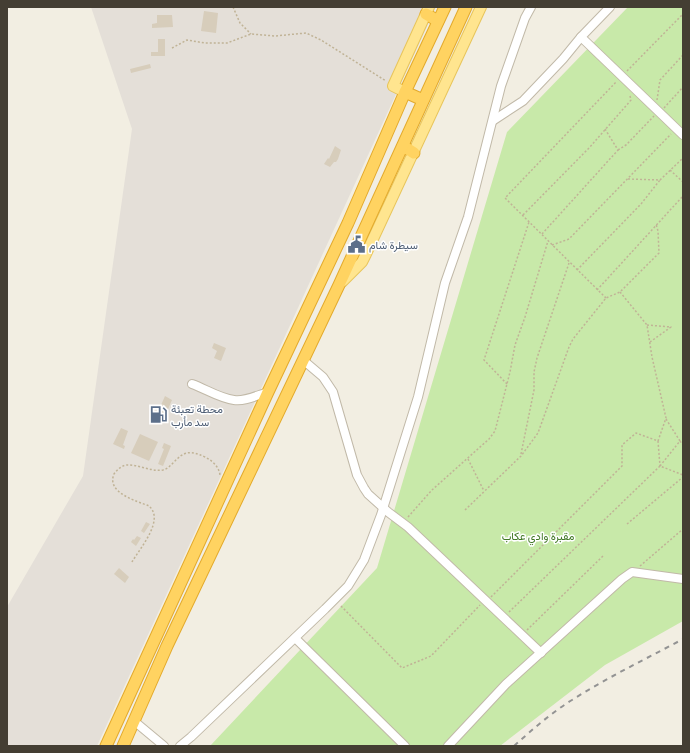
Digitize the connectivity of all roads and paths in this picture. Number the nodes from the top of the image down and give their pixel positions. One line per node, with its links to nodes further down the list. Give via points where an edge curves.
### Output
1 (234, 7): 10 (path, via 240,23)
2 (445, 7): 9 (highway)
3 (466, 7): 19 (highway)
4 (481, 7): 27 (main road)
5 (531, 7): 21 (street, via 501,86)
6 (610, 7): 11 (street)
7 (427, 10): 9 (highway); 16 (main road)
8 (683, 14): 14 (path)
9 (438, 21): 18 (highway)
10 (251, 34): 12 (path, via 227,43 187,40); 16 (path, via 275,36 306,33 322,40)
11 (581, 37): 14 (street); 21 (street, via 523,101)
12 (172, 48)
13 (683, 55): 20 (path, via 660,80)
14 (621, 77): 15 (street); 34 (path, via 505,198)
15 (629, 84): 20 (street); 23 (path, via 631,100)
16 (392, 86): 18 (main road)
17 (683, 87): 20 (path)
18 (405, 92): 19 (highway); 51 (highway, via 338,244)
19 (423, 100): 25 (highway)
20 (659, 112): 22 (street); 26 (path)
21 (494, 120): 62 (street, via 468,217 445,283 418,397)
22 (676, 128): 24 (street); 30 (path)
23 (605, 129): 26 (path); 34 (path)
24 (683, 135)
25 (403, 146): 27 (highway); 42 (highway)
26 (618, 150): 37 (path)
27 (414, 153): 42 (main road, via 362,262)
28 (683, 158): 29 (path)
29 (670, 170): 31 (path); 32 (path)
30 (628, 179): 31 (path); 39 (path, via 569,239)
31 (660, 180): 41 (path, via 641,204)
32 (683, 182)
33 (683, 196): 36 (path)
34 (523, 216): 35 (path)
35 (529, 222): 37 (path); 50 (path, via 484,360)
36 (656, 224): 43 (path); 44 (path, via 659,253)
37 (542, 234): 38 (path)
38 (548, 241): 39 (path); 50 (path, via 515,345)
39 (552, 245): 40 (path)
40 (570, 262): 41 (path); 56 (path, via 537,358 534,390)
41 (577, 270): 43 (path)
42 (340, 285): 48 (highway)
43 (597, 290): 45 (path)
44 (620, 292): 45 (path); 46 (path)
45 (606, 298): 56 (path, via 573,339 538,433)
46 (647, 325): 47 (path); 47 (path, via 671,327)
47 (650, 342): 52 (path)
48 (303, 360): 62 (street, via 323,377 333,392 360,482); 77 (highway)
49 (192, 384): 51 (street, via 234,401)
50 (507, 384): 57 (path, via 494,431)
51 (268, 392): 78 (highway)
52 (666, 418): 53 (path); 54 (path)
53 (658, 441): 58 (path); 71 (path, via 636,433 622,445 622,466)
54 (680, 441): 55 (path); 58 (path)
55 (683, 446)
56 (520, 456): 61 (path)
57 (468, 459): 61 (path); 64 (path, via 432,490)
58 (660, 466): 59 (path); 73 (path)
59 (683, 476): 65 (path)
60 (220, 477): 68 (path, via 219,470 210,460 188,452 162,470 134,465 119,468 113,480 118,492 149,506 153,509 155,517 154,525)
61 (484, 492): 63 (path)
62 (383, 508): 64 (street); 75 (street, via 364,560 348,586)
63 (465, 510)
64 (404, 524): 71 (street)
65 (627, 524)
66 (683, 529): 69 (path)
67 (603, 556): 74 (path)
68 (132, 562)
69 (632, 572): 70 (street); 76 (street, via 616,583)
70 (683, 579)
71 (486, 601): 72 (path, via 431,656 402,668); 73 (street)
72 (341, 606)
73 (503, 617): 74 (street)
74 (521, 635): 76 (street)
75 (295, 638): 81 (street); 82 (street)
76 (541, 653): 83 (street, via 506,684)
77 (134, 721): 79 (highway); 80 (street)
78 (106, 746)
79 (123, 746)
80 (164, 746)
81 (180, 746)
82 (405, 746)
83 (448, 746)

